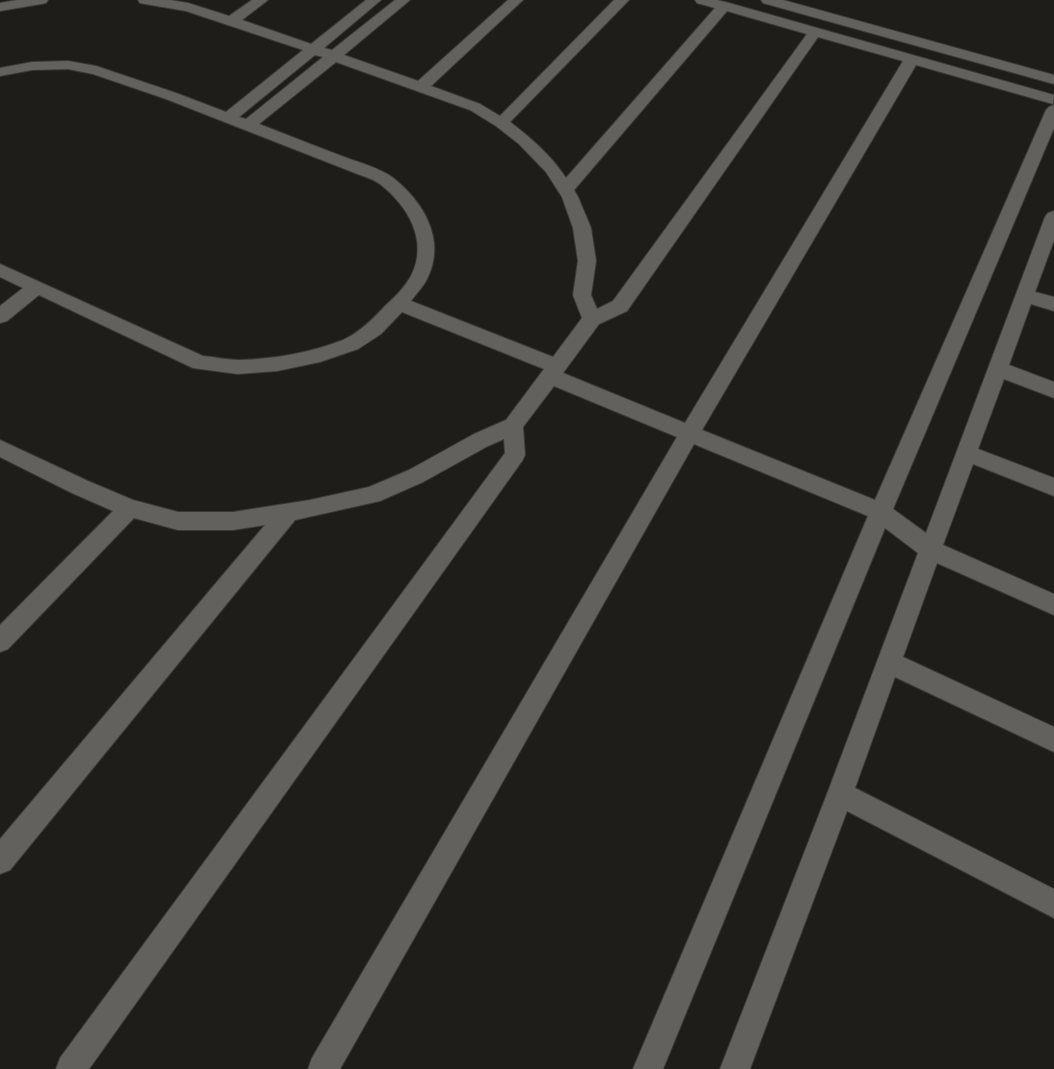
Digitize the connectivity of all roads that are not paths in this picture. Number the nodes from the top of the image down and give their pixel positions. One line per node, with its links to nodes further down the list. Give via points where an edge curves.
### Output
1 (41, 0): 11 (street)
2 (150, 0): 12 (street, via 188,7)
3 (261, 0): 12 (street)
4 (374, 0): 14 (street)
5 (403, 0): 15 (street)
6 (516, 0): 20 (street)
7 (622, 0): 23 (street)
8 (702, 0): 10 (street)
9 (768, 0): 18 (street)
10 (724, 6): 13 (street); 25 (street)
11 (0, 7)
12 (232, 21): 14 (street)
13 (815, 32): 16 (street); 33 (street, via 620,306)
14 (314, 49): 15 (street); 22 (street)
15 (334, 56): 20 (street); 24 (street)
16 (912, 60): 21 (street); 38 (street)
17 (0, 72): 22 (street, via 32,66 68,65 96,70)
18 (1054, 80)
19 (1054, 84): 21 (street, via 1049,88 1048,94)
20 (421, 87): 23 (street, via 475,107)
21 (1054, 103): 44 (street)
22 (228, 118): 24 (street)
23 (501, 123): 25 (street, via 525,141 552,169)
24 (248, 125): 30 (street, via 385,180 409,203 420,219 426,238 425,258 419,278)
25 (565, 189): 33 (street, via 582,228 587,261 582,295)
26 (1054, 218): 29 (street)
27 (0, 270): 28 (street)
28 (36, 288): 30 (street, via 200,363 238,367 277,364 320,355 351,344 374,329); 32 (street)
29 (1025, 295): 31 (street); 34 (street)
30 (400, 304): 35 (street)
31 (1054, 304)
32 (0, 316)
33 (592, 319): 35 (street)
34 (998, 369): 36 (street); 39 (street)
35 (553, 371): 37 (street); 38 (street)
36 (1054, 390)
37 (513, 426): 43 (street, via 481,440 416,476 372,495); 53 (street, via 515,455)
38 (690, 433): 44 (street); 54 (street)
39 (967, 453): 41 (street); 45 (street)
40 (5, 457): 42 (street)
41 (1054, 487)
42 (130, 508): 43 (street, via 178,521 233,521); 47 (street)
43 (289, 512): 51 (street)
44 (881, 512): 45 (street); 55 (street)
45 (931, 550): 46 (street); 48 (street)
46 (1054, 605)
47 (0, 641)
48 (889, 662): 49 (street); 50 (street)
49 (1054, 740)
50 (840, 794): 52 (street); 56 (street)
51 (0, 860)
52 (1054, 904)
53 (71, 1069)
54 (323, 1069)
55 (648, 1069)
56 (735, 1069)

